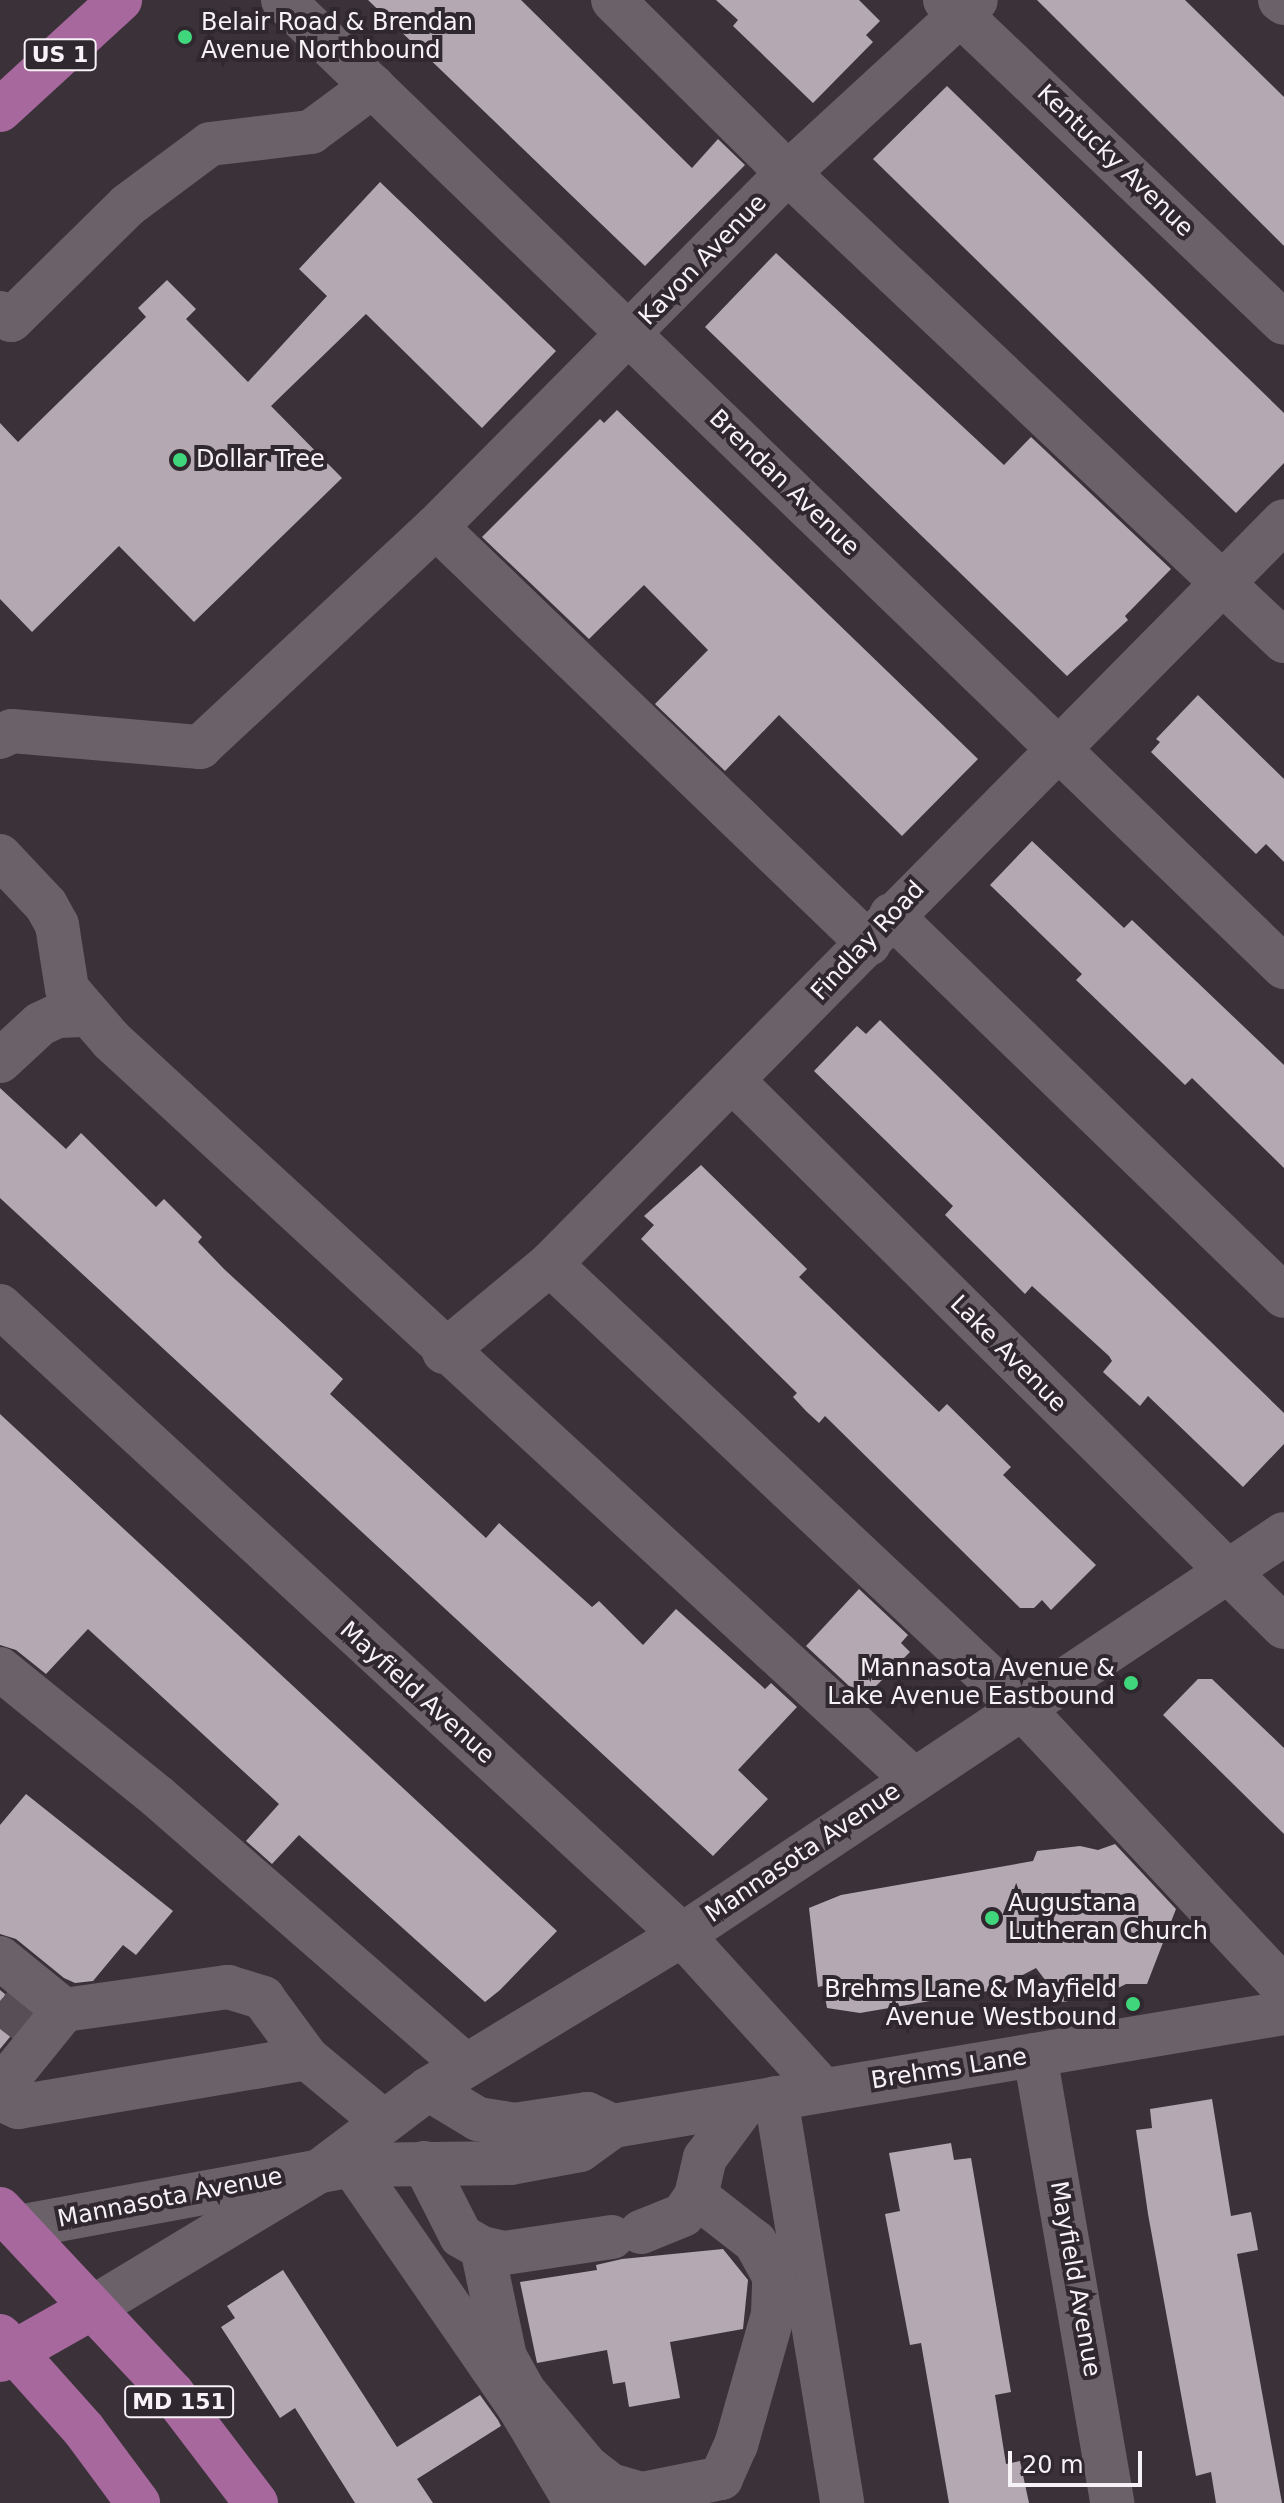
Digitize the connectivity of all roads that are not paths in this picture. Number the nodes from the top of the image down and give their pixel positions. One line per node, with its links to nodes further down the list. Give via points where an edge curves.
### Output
1 (120, 0): 6 (main road, US 1)
2 (283, 0): 5 (street, Brendan Avenue)
3 (613, 0): 7 (street)
4 (961, 5): 7 (street, Kavon Avenue); 9 (street, Kentucky Avenue)
5 (373, 86): 8 (street, via 311,132 210,144 128,205 11,320); 10 (street, Brendan Avenue)
6 (0, 110)
7 (788, 173): 10 (street, Kavon Avenue); 13 (street)
8 (0, 313)
9 (1284, 323)
10 (631, 334): 12 (street, Kavon Avenue); 16 (street, Brendan Avenue)
11 (1284, 521): 13 (street, Findlay Road)
12 (436, 527): 15 (street, Kavon Avenue, via 200,747 12,731); 18 (street)
13 (1224, 581): 14 (street); 16 (street, Findlay Road)
14 (1284, 641)
15 (0, 737)
16 (1058, 748): 18 (street, Findlay Road); 19 (street, Brendan Avenue)
17 (0, 856): 20 (street, via 57,925 67,989)
18 (880, 930): 22 (street, Findlay Road); 24 (street)
19 (1284, 967)
20 (89, 1015): 21 (street, via 57,1016 40,1024); 26 (street)
21 (0, 1061)
22 (732, 1080): 23 (street, Findlay Road); 28 (street, Lake Avenue)
23 (550, 1264): 26 (street, Findlay Road); 31 (street)
24 (1284, 1296)
25 (0, 1306): 33 (street, Mayfield Avenue)
26 (444, 1352): 32 (street)
27 (1284, 1534): 28 (street, Mannasota Avenue)
28 (1227, 1570): 29 (street, Lake Avenue); 31 (street, Mannasota Avenue)
29 (1284, 1627)
30 (0, 1669): 40 (street, via 158,1797)
31 (1023, 1709): 32 (street, Mannasota Avenue); 35 (street)
32 (914, 1780): 33 (street, Mannasota Avenue)
33 (682, 1935): 40 (street, Mannasota Avenue); 42 (street, Mayfield Avenue)
34 (0, 1958): 37 (street)
35 (1284, 1988)
36 (1284, 2013): 38 (street, Brehms Lane)
37 (23, 2053): 39 (street, via 228,1987 263,1998); 39 (street, via 18,2107)
38 (1035, 2055): 42 (street, Brehms Lane); 59 (street, Mayfield Avenue)
39 (307, 2058): 44 (street)
40 (466, 2066): 41 (street, Mannasota Avenue)
41 (428, 2089): 44 (street, Mannasota Avenue); 45 (street, Brehms Lane, via 478,2119 514,2125 587,2114)
42 (823, 2090): 43 (street, Brehms Lane)
43 (761, 2101): 45 (street, Brehms Lane); 48 (street, via 705,2158); 51 (street)
44 (384, 2122): 47 (street, Mannasota Avenue)
45 (613, 2126): 46 (street, Brehms Lane, via 580,2150 510,2163)
46 (424, 2163): 47 (street, Brehms Lane); 50 (street, via 461,2236)
47 (337, 2167): 49 (street, Mannasota Avenue); 52 (street, Mannasota Avenue); 54 (street)
48 (696, 2196): 50 (street, via 683,2215 626,2235 504,2253); 51 (street)
49 (6, 2224): 52 (main road, MD 151)
50 (482, 2248): 54 (street)
51 (789, 2273): 54 (street, via 721,2478 642,2494 610,2485 586,2466); 58 (street)
52 (92, 2308): 53 (main road); 56 (main road, MD 151, via 173,2394)
53 (4, 2348): 55 (main road, via 84,2430)
54 (497, 2362): 57 (street)
55 (138, 2503)
56 (256, 2503)
57 (576, 2503)
58 (842, 2503)
59 (1112, 2503)

